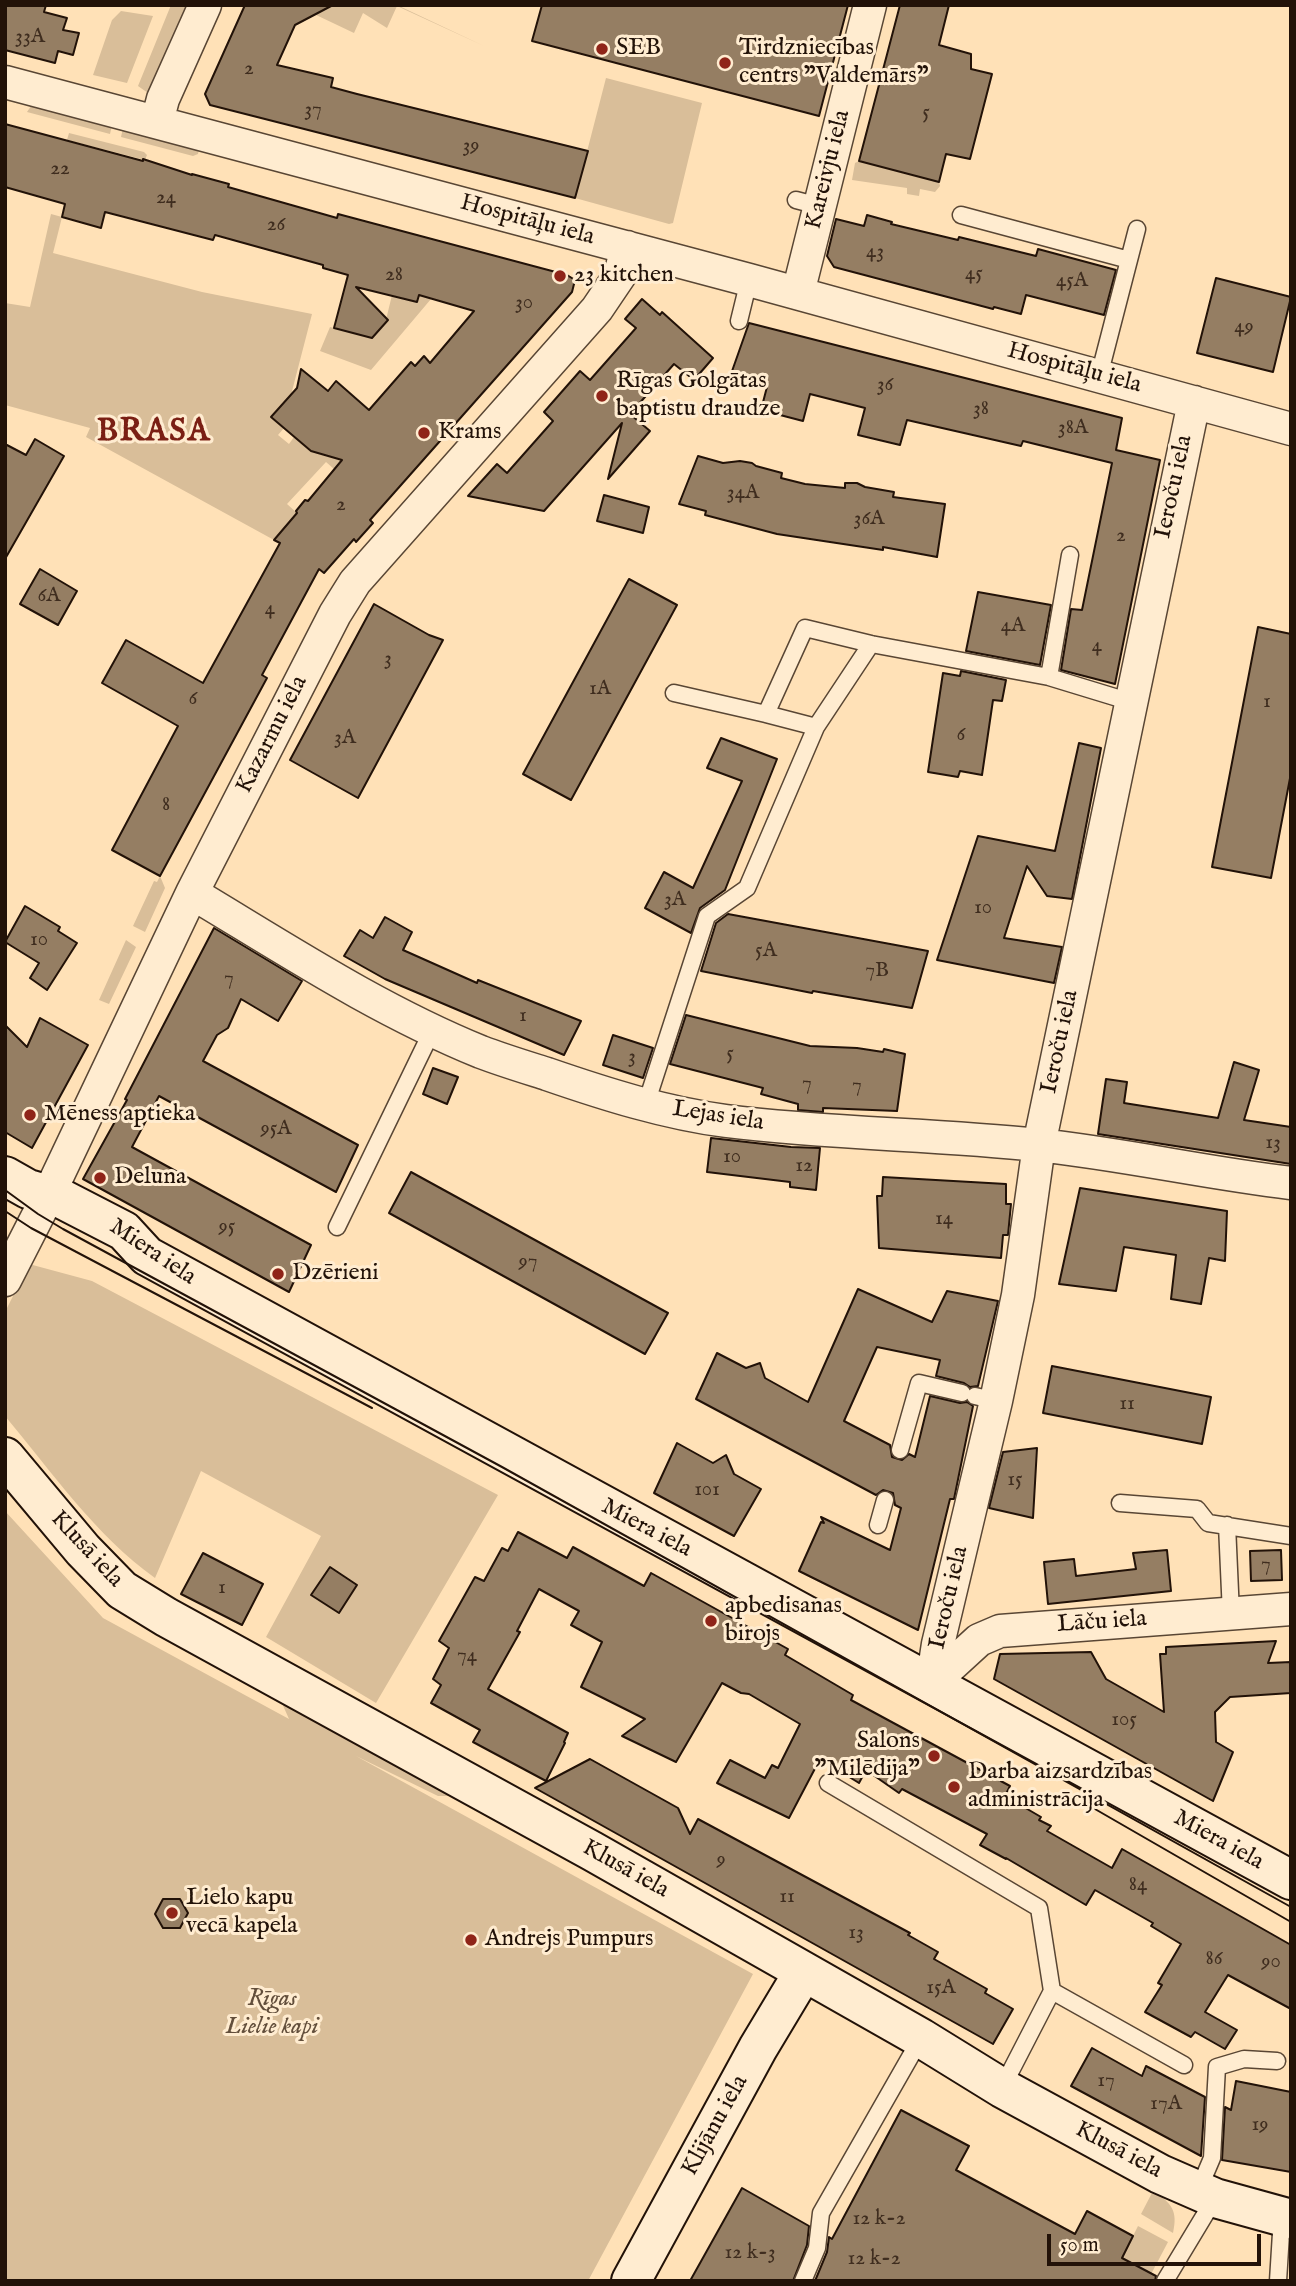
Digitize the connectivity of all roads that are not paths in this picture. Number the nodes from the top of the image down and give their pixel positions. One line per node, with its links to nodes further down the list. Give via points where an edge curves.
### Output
1 (205, 5): 4 (street)
2 (870, 5): 10 (street, Kareivju iela, via 808,203)
3 (5, 82): 4 (street, Hospitāļu iela)
4 (157, 122): 7 (street, Hospitāļu iela)
5 (961, 215): 8 (lane)
6 (1137, 229): 8 (lane)
7 (627, 247): 9 (street, Hospitāļu iela); 22 (street, Kazarmu iela, via 620,275 597,309 355,582)
8 (1129, 260): 12 (lane)
9 (749, 280): 10 (street, Hospitāļu iela); 11 (lane)
10 (797, 293): 12 (street, Hospitāļu iela)
11 (739, 321)
12 (1099, 376): 13 (street, Hospitāļu iela)
13 (1194, 402): 14 (street, Hospitāļu iela); 19 (street, Ieroču iela)
14 (1291, 429)
15 (1070, 555): 17 (lane)
16 (871, 644): 17 (lane); 20 (lane, via 804,628); 21 (lane)
17 (1049, 677): 19 (lane)
18 (674, 693): 20 (lane)
19 (1131, 702): 25 (street, Ieroču iela)
20 (766, 714): 21 (lane)
21 (816, 727): 24 (lane, via 747,888 707,916)
22 (192, 893): 23 (street, Lejas iela, via 359,994); 28 (street, Kazarmu iela)
23 (432, 1031): 24 (street, Lejas iela, via 483,1053); 29 (lane)
24 (646, 1104): 25 (street, Lejas iela, via 799,1129)
25 (1039, 1145): 27 (street, Lejas iela); 31 (street, Ieroču iela, via 1018,1295)
26 (5, 1176): 28 (street, Miera iela, via 27,1189)
27 (1291, 1183)
28 (49, 1194): 30 (street, Kazarmu iela); 41 (street, Miera iela, via 124,1231 147,1256)
29 (337, 1227)
30 (5, 1280)
31 (978, 1397): 32 (lane, via 919,1383); 41 (street, Ieroču iela)
32 (900, 1450)
33 (5, 1457): 44 (street, Klusā iela, via 122,1590)
34 (885, 1500): 36 (lane)
35 (1120, 1503): 37 (lane, via 1196,1508 1208,1522)
36 (878, 1525)
37 (1227, 1525): 38 (lane); 40 (lane)
38 (1291, 1536)
39 (1291, 1609): 40 (street, Lāču iela)
40 (1231, 1614): 41 (street, Lāču iela, via 999,1631 979,1640)
41 (932, 1683): 43 (street, Miera iela)
42 (828, 1783): 45 (lane, via 1039,1908)
43 (1291, 1880)
44 (803, 1973): 46 (street, Klusā iela); 52 (street, Klijānu iela)
45 (1052, 1991): 48 (lane); 49 (lane)
46 (921, 2038): 49 (street, Klusā iela); 53 (lane, via 821,2213 817,2248)
47 (1277, 2061): 50 (lane, via 1244,2059 1217,2067)
48 (1184, 2065)
49 (1002, 2088): 50 (street, Klusā iela, via 1160,2174)
50 (1207, 2194): 51 (street, Klusā iela); 54 (lane)
51 (1286, 2218): 55 (lane)
52 (631, 2281)
53 (803, 2281)
54 (1165, 2281)
55 (1278, 2281)

